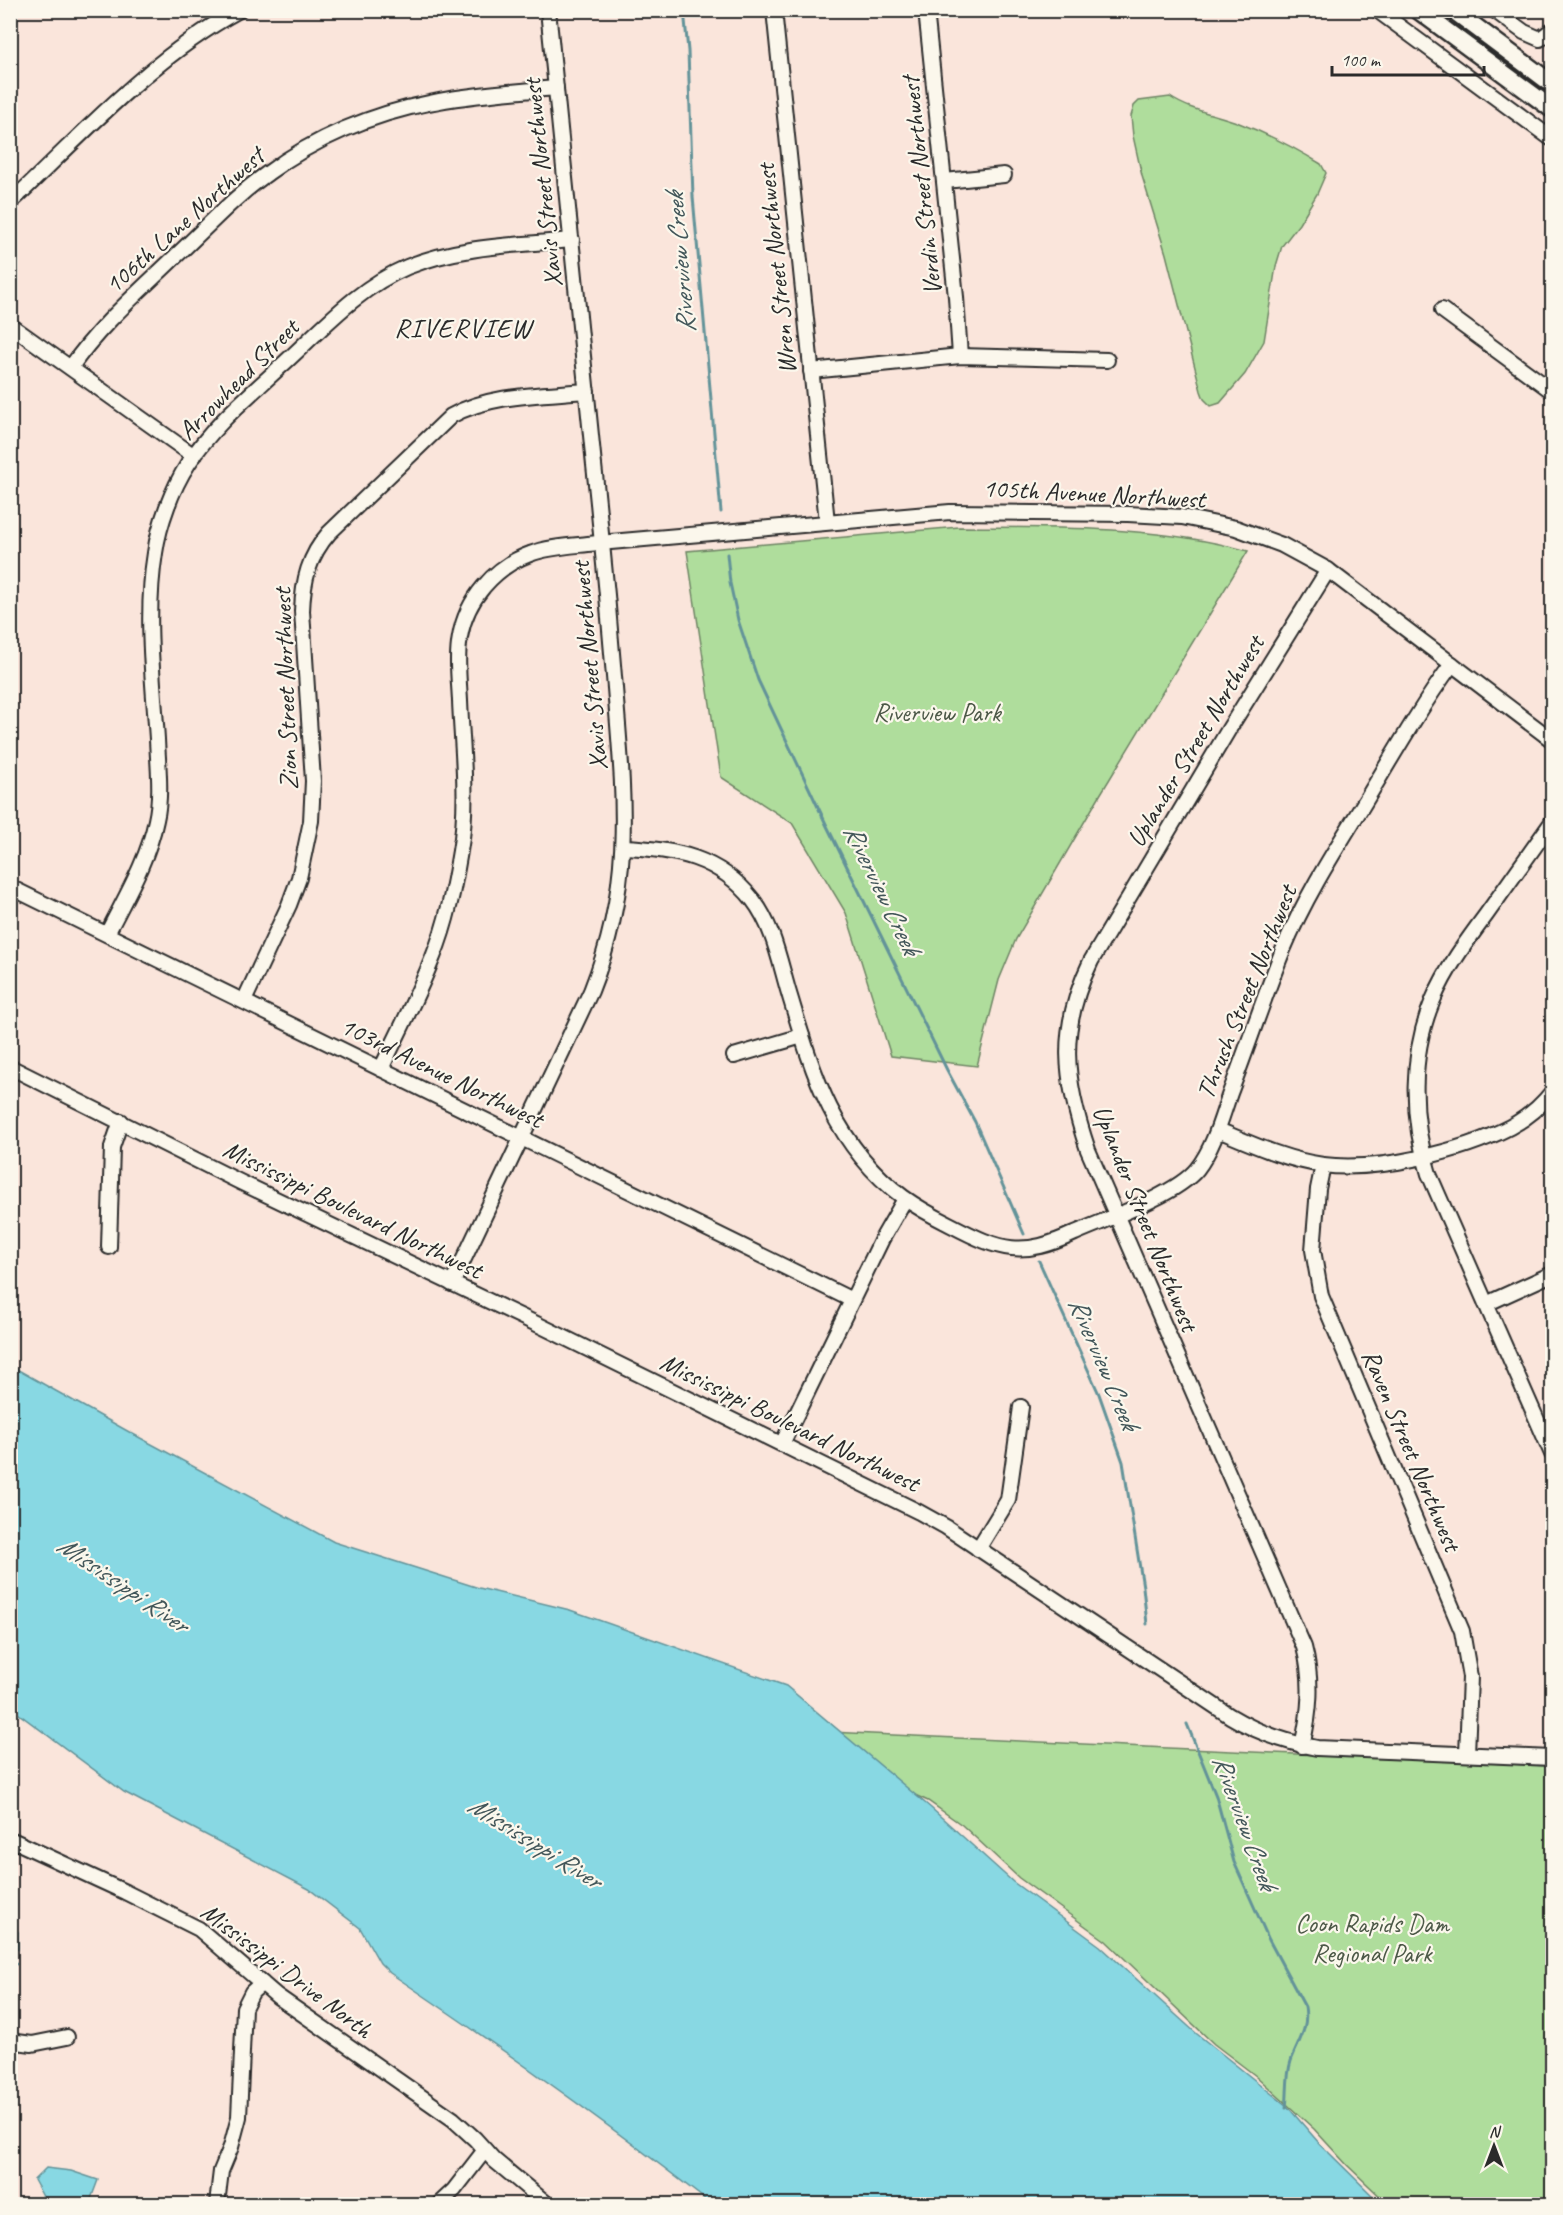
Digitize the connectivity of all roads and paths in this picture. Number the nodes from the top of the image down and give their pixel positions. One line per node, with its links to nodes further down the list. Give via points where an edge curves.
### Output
1 (239, 10): 16 (street, via 195,37 131,88)
2 (548, 10): 11 (street, Xavis Street Northwest)
3 (774, 10): 23 (street, Wren Street Northwest)
4 (927, 10): 15 (street, Verdin Street Northwest)
5 (1377, 10): 13 (street)
6 (1418, 10): 12 (main road)
7 (1452, 10): 10 (main road)
8 (1494, 10): 9 (street, via 1532,37 1540,39)
9 (1552, 30)
10 (1552, 84)
11 (556, 88): 17 (street, Xavis Street Northwest); 22 (street, 106th Lane Northwest, via 411,106 352,126 307,148 250,186 104,326)
12 (1552, 109)
13 (1552, 139)
14 (1004, 175): 15 (street)
15 (945, 181): 20 (street, Verdin Street Northwest)
16 (10, 203)
17 (572, 240): 24 (street, Xavis Street Northwest); 26 (street, Arrowhead Street, via 460,252 394,273 341,310 221,424)
18 (1442, 310): 25 (street)
19 (10, 325): 22 (street)
20 (960, 356): 21 (street); 23 (street)
21 (1100, 360)
22 (71, 368): 26 (street)
23 (811, 371): 27 (street, Wren Street Northwest)
24 (587, 391): 28 (street, Xavis Street Northwest); 36 (street, Zion Street Northwest, via 492,401 451,416 329,533 313,555 304,584 302,611 313,781 308,837 289,905)
25 (1552, 391)
26 (194, 456): 35 (street, Arrowhead Street, via 166,514 152,579 159,788 156,822)
27 (827, 522): 28 (street, 105th Avenue Northwest); 29 (street, 105th Avenue Northwest, via 963,511 1172,516 1251,532)
28 (602, 543): 33 (street, Xavis Street Northwest, via 623,776); 40 (street, 105th Avenue Northwest, via 548,549 516,560 491,578 466,616 458,650 464,783 460,850 448,910 433,957)
29 (1328, 570): 30 (street, 105th Avenue Northwest); 48 (street, Uplander Street Northwest, via 1162,841 1078,989 1067,1048 1071,1091 1088,1150)
30 (1452, 664): 31 (street, 105th Avenue Northwest); 43 (street, Thrush Street Northwest, via 1416,717 1301,911 1283,950)
31 (1550, 733)
32 (1552, 822): 45 (street, via 1457,956 1433,1001 1422,1034 1417,1074 1417,1119)
33 (624, 847): 37 (street, Thrush Street Northwest, via 693,856 725,873 751,898 770,931); 44 (street, Xavis Street Northwest, via 614,919 597,975)
34 (10, 887): 35 (street, 103rd Avenue Northwest)
35 (107, 934): 36 (street, 103rd Avenue Northwest)
36 (244, 1001): 40 (street, 103rd Avenue Northwest)
37 (802, 1036): 38 (street); 47 (street, Thrush Street Northwest, via 836,1122 870,1167)
38 (734, 1056)
39 (10, 1067): 42 (street, Mississippi Boulevard Northwest)
40 (381, 1069): 44 (street, 103rd Avenue Northwest)
41 (1552, 1092): 45 (street, via 1511,1126)
42 (121, 1121): 49 (street, via 112,1147); 51 (street, Mississippi Boulevard Northwest)
43 (1218, 1130): 46 (street, via 1285,1157); 48 (street, Thrush Street Northwest, via 1206,1155 1186,1179)
44 (522, 1138): 51 (street, Xavis Street Northwest); 52 (street, 103rd Avenue Northwest)
45 (1424, 1157): 46 (street, via 1359,1167); 53 (street)
46 (1323, 1165): 59 (street, Raven Street Northwest, via 1313,1250 1321,1296 1462,1631 1470,1677)
47 (905, 1199): 48 (street, Thrush Street Northwest, via 980,1240 1011,1249 1043,1246); 52 (street)
48 (1116, 1215): 58 (street, Uplander Street Northwest, via 1304,1647 1311,1691)
49 (109, 1247)
50 (1552, 1274): 53 (street)
51 (452, 1284): 55 (street, Mississippi Boulevard Northwest)
52 (852, 1300): 55 (street)
53 (1486, 1304): 56 (street)
54 (1021, 1407): 57 (street, via 1008,1500)
55 (782, 1444): 57 (street, Mississippi Boulevard Northwest, via 925,1515)
56 (1551, 1446)
57 (978, 1549): 58 (street, Mississippi Boulevard Northwest, via 1243,1724)
58 (1302, 1746): 59 (street, Mississippi Boulevard Northwest)
59 (1467, 1754): 60 (street, Mississippi Boulevard Northwest)
60 (1552, 1758)
61 (10, 1839): 62 (street, Mississippi Drive North, via 199,1929)
62 (262, 1983): 65 (street, Mississippi Drive North, via 453,2119); 66 (street, via 244,2008 239,2117 221,2171)
63 (67, 2037): 64 (street, via 32,2044)
64 (10, 2041)
65 (485, 2150): 67 (street); 68 (street, Mississippi Drive North)
66 (217, 2205)
67 (439, 2205)
68 (547, 2205)

